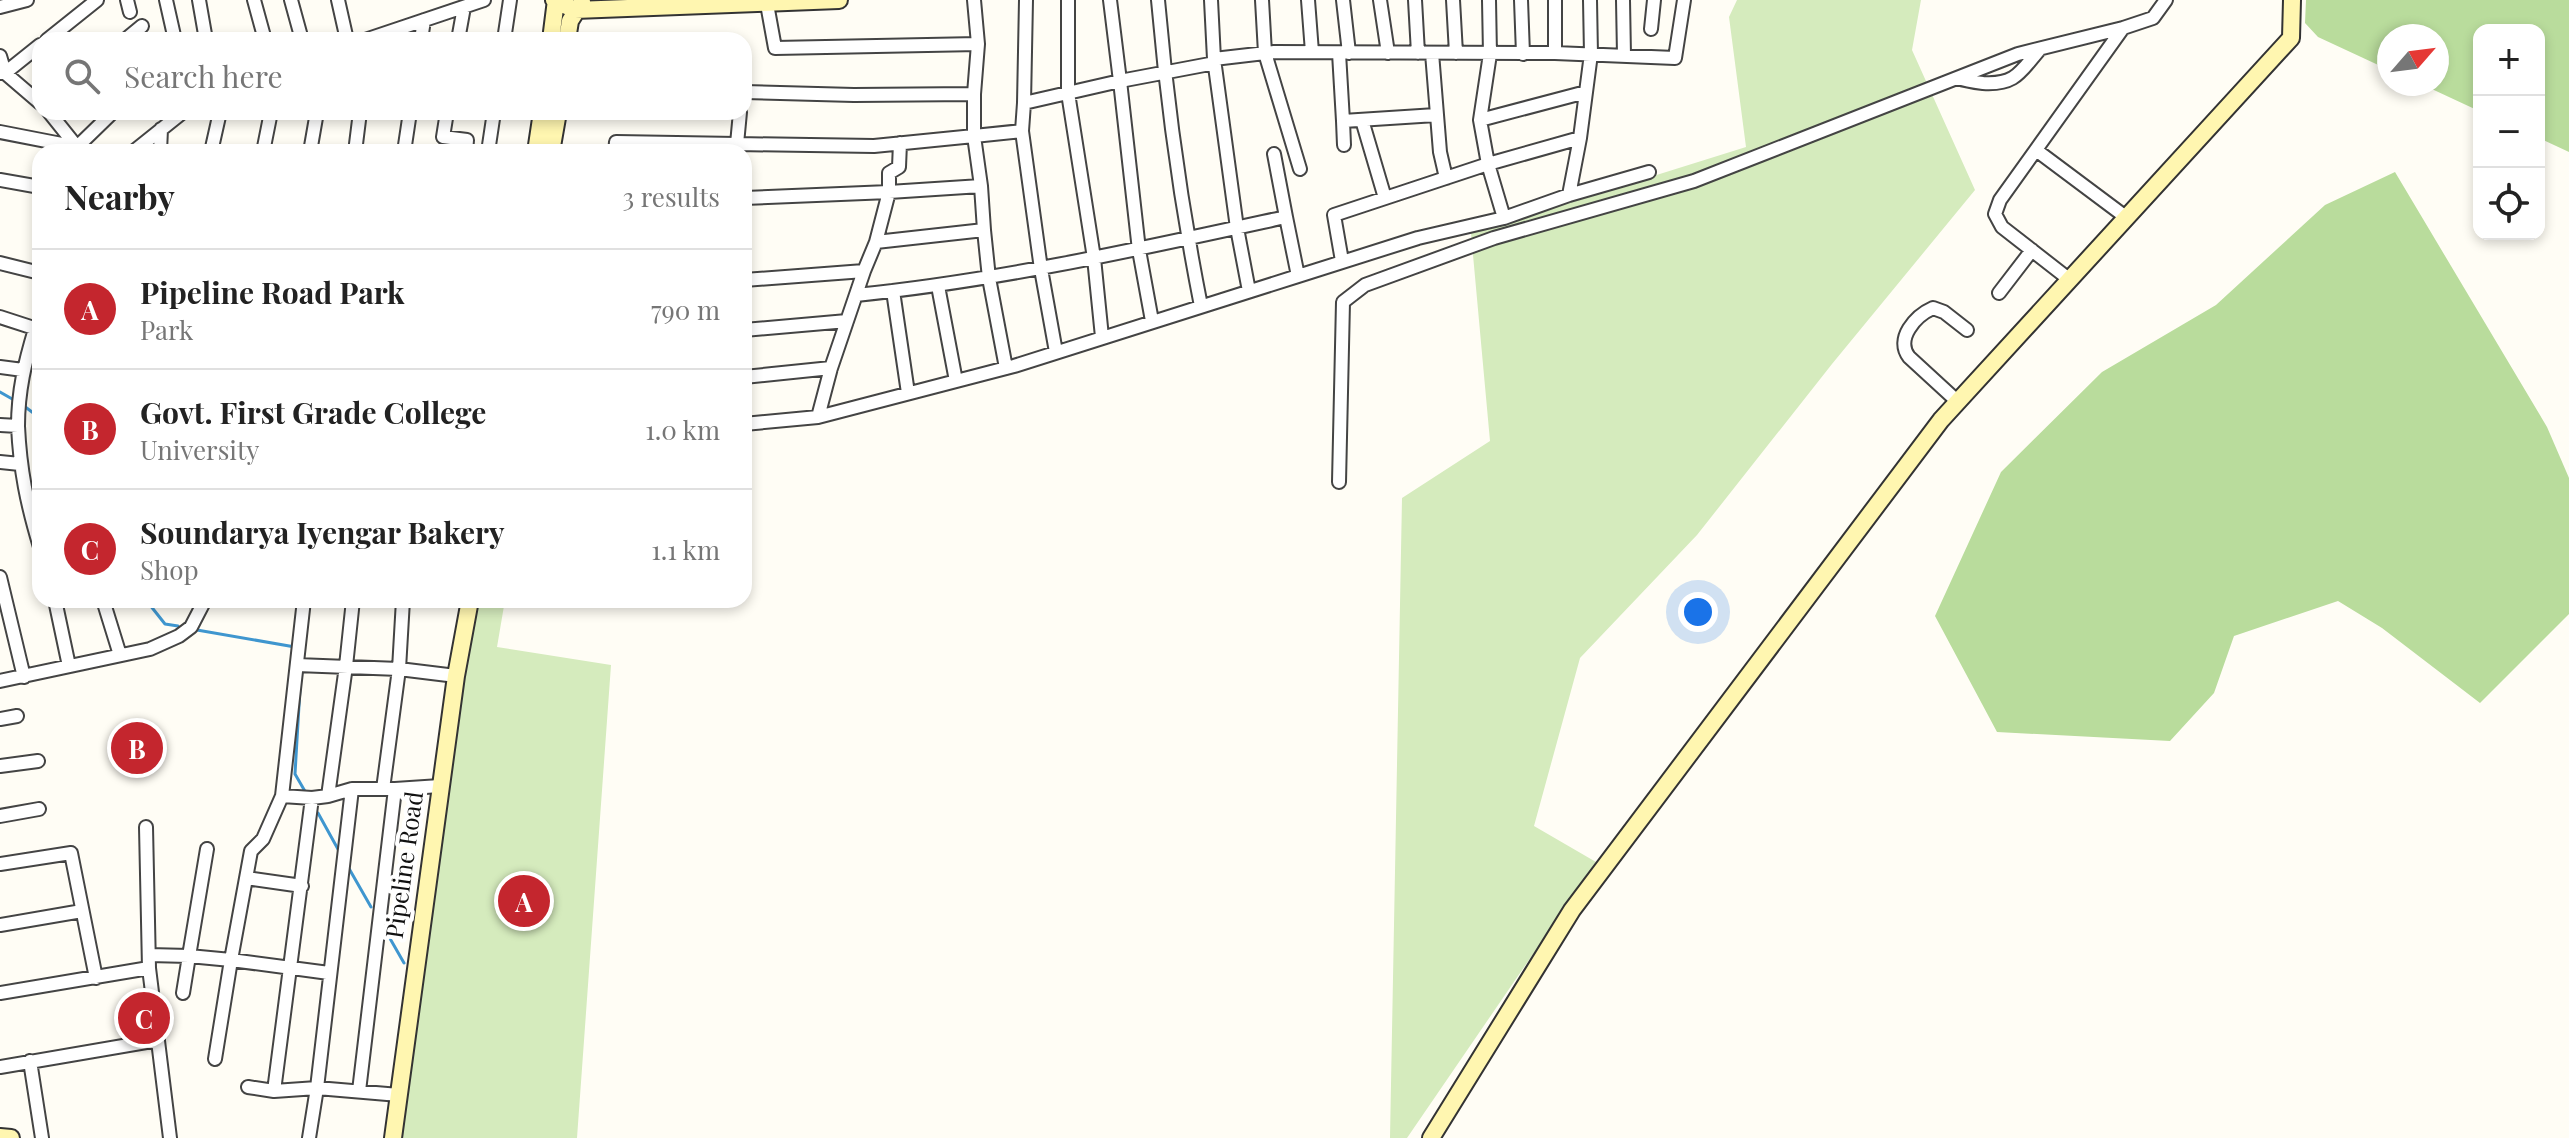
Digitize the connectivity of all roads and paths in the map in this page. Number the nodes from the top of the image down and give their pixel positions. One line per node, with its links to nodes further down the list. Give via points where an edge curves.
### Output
1 (27, 0): 35 (street)
2 (97, 0): 41 (street)
3 (166, 0): 43 (street)
4 (199, 0): 44 (street)
5 (254, 0): 45 (street)
6 (291, 0): 46 (street)
7 (338, 0): 47 (street)
8 (484, 0): 36 (street)
9 (510, 0): 51 (street)
10 (839, 0): 33 (street)
11 (974, 0): 54 (street)
12 (1026, 0): 80 (street)
13 (1068, 0): 77 (street)
14 (1110, 0): 74 (street)
15 (1158, 0): 72 (street)
16 (1211, 0): 70 (street)
17 (1262, 0): 58 (street)
18 (1308, 0): 57 (street)
19 (1343, 0): 59 (street)
20 (1380, 0): 60 (street)
21 (1415, 0): 61 (street)
22 (1453, 0): 63 (street)
23 (1489, 0): 65 (street)
24 (1521, 0): 66 (street)
25 (1555, 0): 64 (street)
26 (1590, 0): 67 (street)
27 (1623, 0): 68 (street)
28 (1654, 0): 40 (street)
29 (1684, 0): 68 (street, via 1675,58)
30 (2166, 0): 39 (street, via 2153,18)
31 (2292, 0): 138 (street, via 2291,38)
32 (555, 1): 34 (street); 52 (street)
33 (767, 4): 34 (street); 54 (street, via 775,48)
34 (579, 5): 53 (street)
35 (0, 7)
36 (464, 7): 37 (street); 50 (street)
37 (424, 20): 48 (street); 49 (street)
38 (142, 26): 42 (street)
39 (2123, 28): 55 (street); 123 (street)
40 (1651, 29)
41 (57, 32)
42 (135, 32)
43 (173, 32)
44 (205, 32)
45 (263, 32)
46 (300, 32)
47 (345, 32)
48 (390, 32)
49 (422, 32)
50 (459, 32)
51 (505, 32)
52 (552, 32)
53 (568, 32)
54 (978, 44): 78 (street)
55 (2040, 49): 73 (street); 73 (street, via 2020,73 1998,85)
56 (32, 51): 71 (street)
57 (1312, 52): 58 (street); 59 (street)
58 (1265, 53): 70 (street); 126 (street)
59 (1344, 53): 60 (street); 97 (street)
60 (1388, 53): 61 (street)
61 (1418, 53): 62 (street)
62 (1432, 53): 63 (street); 81 (street)
63 (1456, 53): 65 (street)
64 (1555, 53): 66 (street); 67 (street)
65 (1490, 54): 66 (street); 96 (street)
66 (1523, 54)
67 (1591, 54): 68 (street); 76 (street)
68 (1624, 55)
69 (0, 56): 71 (street)
70 (1214, 61): 72 (street); 139 (street)
71 (2, 73): 79 (street)
72 (1164, 73): 74 (street); 141 (street)
73 (1958, 78): 184 (street, via 1694,181 1494,238 1365,285 1343,302)
74 (1120, 81): 77 (street); 143 (street)
75 (752, 92): 78 (street)
76 (1586, 92): 96 (street); 102 (street)
77 (1068, 93): 80 (street); 145 (street)
78 (974, 94): 101 (street)
79 (32, 97)
80 (1024, 103): 99 (street)
81 (1436, 115): 95 (street); 128 (street)
82 (55, 120): 105 (street)
83 (105, 120): 106 (street)
84 (173, 120): 98 (street)
85 (218, 120): 109 (street)
86 (269, 120): 110 (street)
87 (316, 120): 111 (street)
88 (359, 120): 112 (street)
89 (409, 120): 113 (street)
90 (446, 120): 114 (street, via 443,137)
91 (493, 120): 115 (street)
92 (541, 120): 116 (street)
93 (557, 120): 117 (street)
94 (740, 120): 120 (street)
95 (1362, 120): 97 (street); 135 (street)
96 (1480, 120): 125 (street)
97 (1343, 121): 121 (street)
98 (161, 129): 107 (street); 108 (street)
99 (1022, 131): 101 (street); 149 (street)
100 (0, 132): 104 (street)
101 (974, 136): 103 (street); 131 (street)
102 (1580, 138): 125 (street); 134 (street)
103 (900, 143): 122 (street); 132 (street, via 899,167 889,173)
104 (55, 144)
105 (74, 144)
106 (83, 144)
107 (143, 144)
108 (160, 144)
109 (213, 144)
110 (265, 144)
111 (311, 144)
112 (356, 144)
113 (405, 144)
114 (467, 144)
115 (489, 144)
116 (537, 144)
117 (552, 144)
118 (616, 144): 119 (street)
119 (657, 144)
120 (738, 144)
121 (1344, 145)
122 (752, 148)
123 (2036, 150): 138 (street); 144 (street, via 1995,214 2002,227)
124 (1274, 154): 136 (street)
125 (1488, 164): 128 (street); 137 (street)
126 (1300, 169)
127 (1649, 172): 134 (street)
128 (1446, 178): 135 (street)
129 (0, 180): 130 (street)
130 (32, 186)
131 (981, 186): 132 (street); 140 (street)
132 (889, 192): 133 (street); 142 (street)
133 (752, 193)
134 (1569, 195): 137 (street)
135 (1385, 198): 146 (street, via 1334,215)
136 (1286, 217): 139 (street); 151 (street)
137 (1504, 218): 146 (street)
138 (2127, 218): 154 (street)
139 (1237, 228): 141 (street); 157 (street)
140 (984, 230): 142 (street); 152 (street)
141 (1188, 239): 143 (street); 160 (street)
142 (876, 242): 150 (street)
143 (1139, 250): 145 (street); 163 (street)
144 (2032, 250): 154 (street); 158 (street)
145 (1094, 258): 149 (street); 167 (street)
146 (1342, 261): 151 (street)
147 (0, 263): 148 (street)
148 (32, 267)
149 (1041, 269): 152 (street); 169 (street)
150 (864, 271): 153 (street); 159 (street)
151 (1298, 276): 157 (street)
152 (989, 278): 155 (street); 172 (street)
153 (752, 279)
154 (2070, 280): 177 (street)
155 (938, 286): 156 (street); 175 (street)
156 (893, 291): 159 (street); 176 (street)
157 (1249, 291): 160 (street)
158 (1999, 293)
159 (856, 295): 162 (street)
160 (1201, 306): 163 (street)
161 (0, 317): 164 (street)
162 (847, 321): 165 (street); 171 (street)
163 (1152, 321): 167 (street)
164 (32, 328)
165 (752, 329)
166 (1967, 330): 177 (street, via 1933,308 1920,313 1904,339 1909,357)
167 (1102, 337): 169 (street)
168 (32, 344): 173 (street)
169 (1056, 352): 172 (street)
170 (0, 367): 173 (street)
171 (831, 368): 174 (street); 178 (street)
172 (1006, 368): 175 (street)
173 (23, 370): 181 (street)
174 (752, 376)
175 (956, 381): 176 (street)
176 (908, 393): 178 (street)
177 (1958, 402): 244 (street, via 1572,910)
178 (818, 417): 179 (street)
179 (752, 423)
180 (0, 425): 181 (street)
181 (18, 426): 183 (street)
182 (0, 462): 183 (street)
183 (20, 464): 185 (street)
184 (1339, 482)
185 (32, 519)
186 (0, 577): 200 (street)
187 (57, 608): 196 (street)
188 (105, 608): 195 (street)
189 (202, 608): 195 (street, via 179,636)
190 (303, 608): 194 (street)
191 (352, 608): 197 (street)
192 (403, 608): 198 (street)
193 (469, 608): 199 (street, Pipeline Road)
194 (299, 654): 197 (street); 209 (street)
195 (120, 655): 196 (street)
196 (69, 666): 200 (street)
197 (346, 666): 198 (street); 210 (street)
198 (399, 669): 199 (street); 208 (street)
199 (456, 676): 206 (street, Pipeline Road)
200 (24, 677): 201 (street)
201 (0, 681)
202 (17, 716): 203 (street)
203 (0, 719)
204 (38, 761): 205 (street)
205 (0, 766)
206 (440, 786): 208 (street); 237 (street, Pipeline Road)
207 (352, 789): 208 (street); 210 (street); 225 (street)
208 (389, 789): 236 (street)
209 (282, 796): 211 (street); 217 (street, via 263,839 251,851)
210 (328, 796): 211 (street)
211 (309, 797): 218 (street)
212 (39, 809): 213 (street)
213 (0, 816)
214 (146, 827): 223 (street)
215 (207, 849): 221 (street)
216 (0, 864): 219 (street, via 71,853)
217 (246, 878): 218 (street); 222 (street)
218 (302, 886): 224 (street)
219 (82, 911): 220 (street); 226 (street)
220 (0, 925)
221 (189, 956): 222 (street); 223 (street); 228 (street)
222 (231, 960): 224 (street); 230 (street)
223 (149, 962): 226 (street); 229 (street)
224 (292, 968): 225 (street); 235 (street)
225 (329, 973): 234 (street)
226 (96, 978): 227 (street)
227 (0, 993)
228 (183, 993)
229 (158, 1040): 231 (street); 241 (street)
230 (215, 1059)
231 (30, 1061): 232 (street); 240 (street)
232 (0, 1067)
233 (248, 1087): 235 (street)
234 (317, 1088): 235 (street); 236 (street); 242 (street)
235 (274, 1091)
236 (359, 1091): 237 (street)
237 (399, 1095): 243 (street, Pipeline Road)
238 (0, 1137): 239 (street)
239 (11, 1138)
240 (42, 1138)
241 (170, 1138)
242 (309, 1138)
243 (393, 1138)
244 (1431, 1138)

